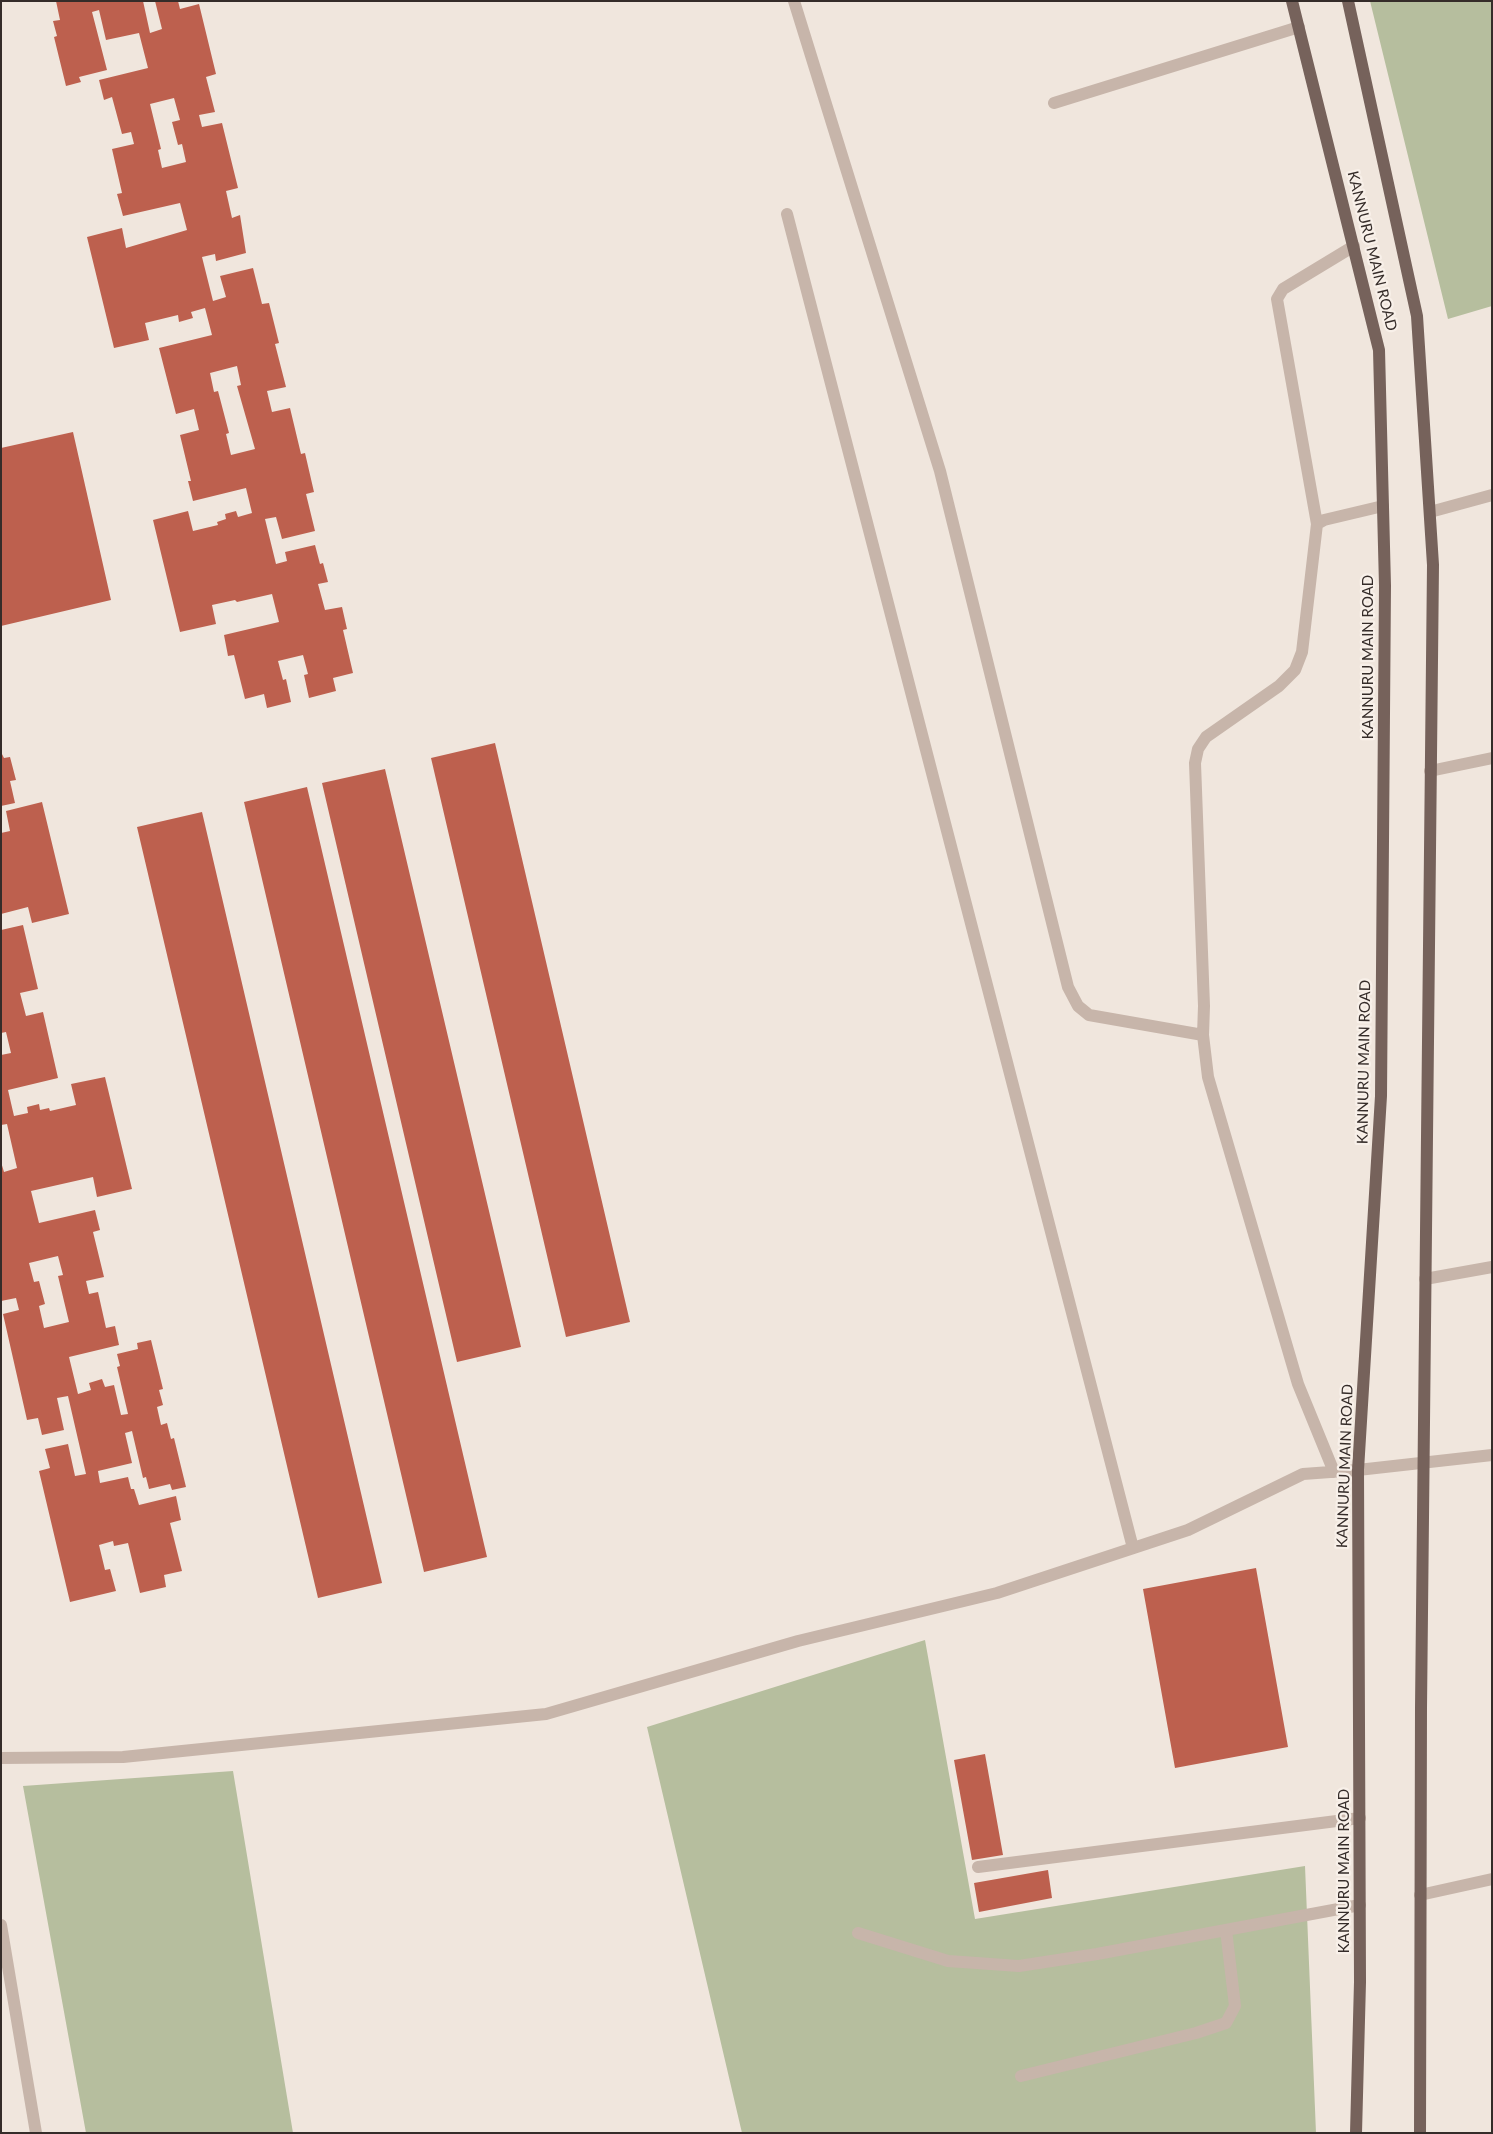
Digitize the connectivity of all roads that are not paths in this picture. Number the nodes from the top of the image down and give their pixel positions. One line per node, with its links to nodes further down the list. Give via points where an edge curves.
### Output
1 (794, 1): 14 (street, via 940,471 1068,987 1078,1006 1089,1015)
2 (1292, 1): 4 (main road, KANNURU MAIN ROAD)
3 (1348, 1): 10 (main road, via 1417,316)
4 (1299, 27): 5 (street); 7 (main road, KANNURU MAIN ROAD)
5 (1054, 103)
6 (787, 214): 21 (street)
7 (1354, 246): 9 (main road, KANNURU MAIN ROAD, via 1379,350); 11 (street, via 1283,289 1277,299)
8 (1492, 495): 10 (street)
9 (1383, 506): 11 (street); 19 (main road, KANNURU MAIN ROAD, via 1381,1096)
10 (1430, 512): 13 (main road, via 1433,565)
11 (1317, 524): 14 (street, via 1302,652 1295,670 1279,686 1206,738 1198,749 1195,763 1204,1006)
12 (1492, 758): 13 (street)
13 (1430, 771): 16 (main road)
14 (1202, 1035): 20 (street, via 1208,1077 1298,1384)
15 (1492, 1268): 16 (street)
16 (1425, 1279): 18 (main road)
17 (1492, 1455): 18 (street)
18 (1423, 1464): 19 (street); 26 (main road)
19 (1358, 1470): 20 (street); 23 (main road, KANNURU MAIN ROAD)
20 (1334, 1472): 21 (street, via 1303,1474 1188,1530)
21 (1133, 1548): 22 (street, via 997,1593 798,1641 546,1714 123,1757)
22 (1, 1758)
23 (1360, 1818): 24 (street); 27 (main road, KANNURU MAIN ROAD)
24 (978, 1868)
25 (1492, 1879): 26 (street)
26 (1420, 1895): 34 (main road)
27 (1360, 1905): 29 (street); 33 (main road, KANNURU MAIN ROAD)
28 (1, 1925): 32 (street)
29 (1226, 1930): 30 (street, via 1019,1966 948,1961); 31 (street, via 1235,2006 1226,2023 1196,2034)
30 (858, 1933)
31 (1021, 2076)
32 (36, 2133)
33 (1356, 2133)
34 (1420, 2133)

